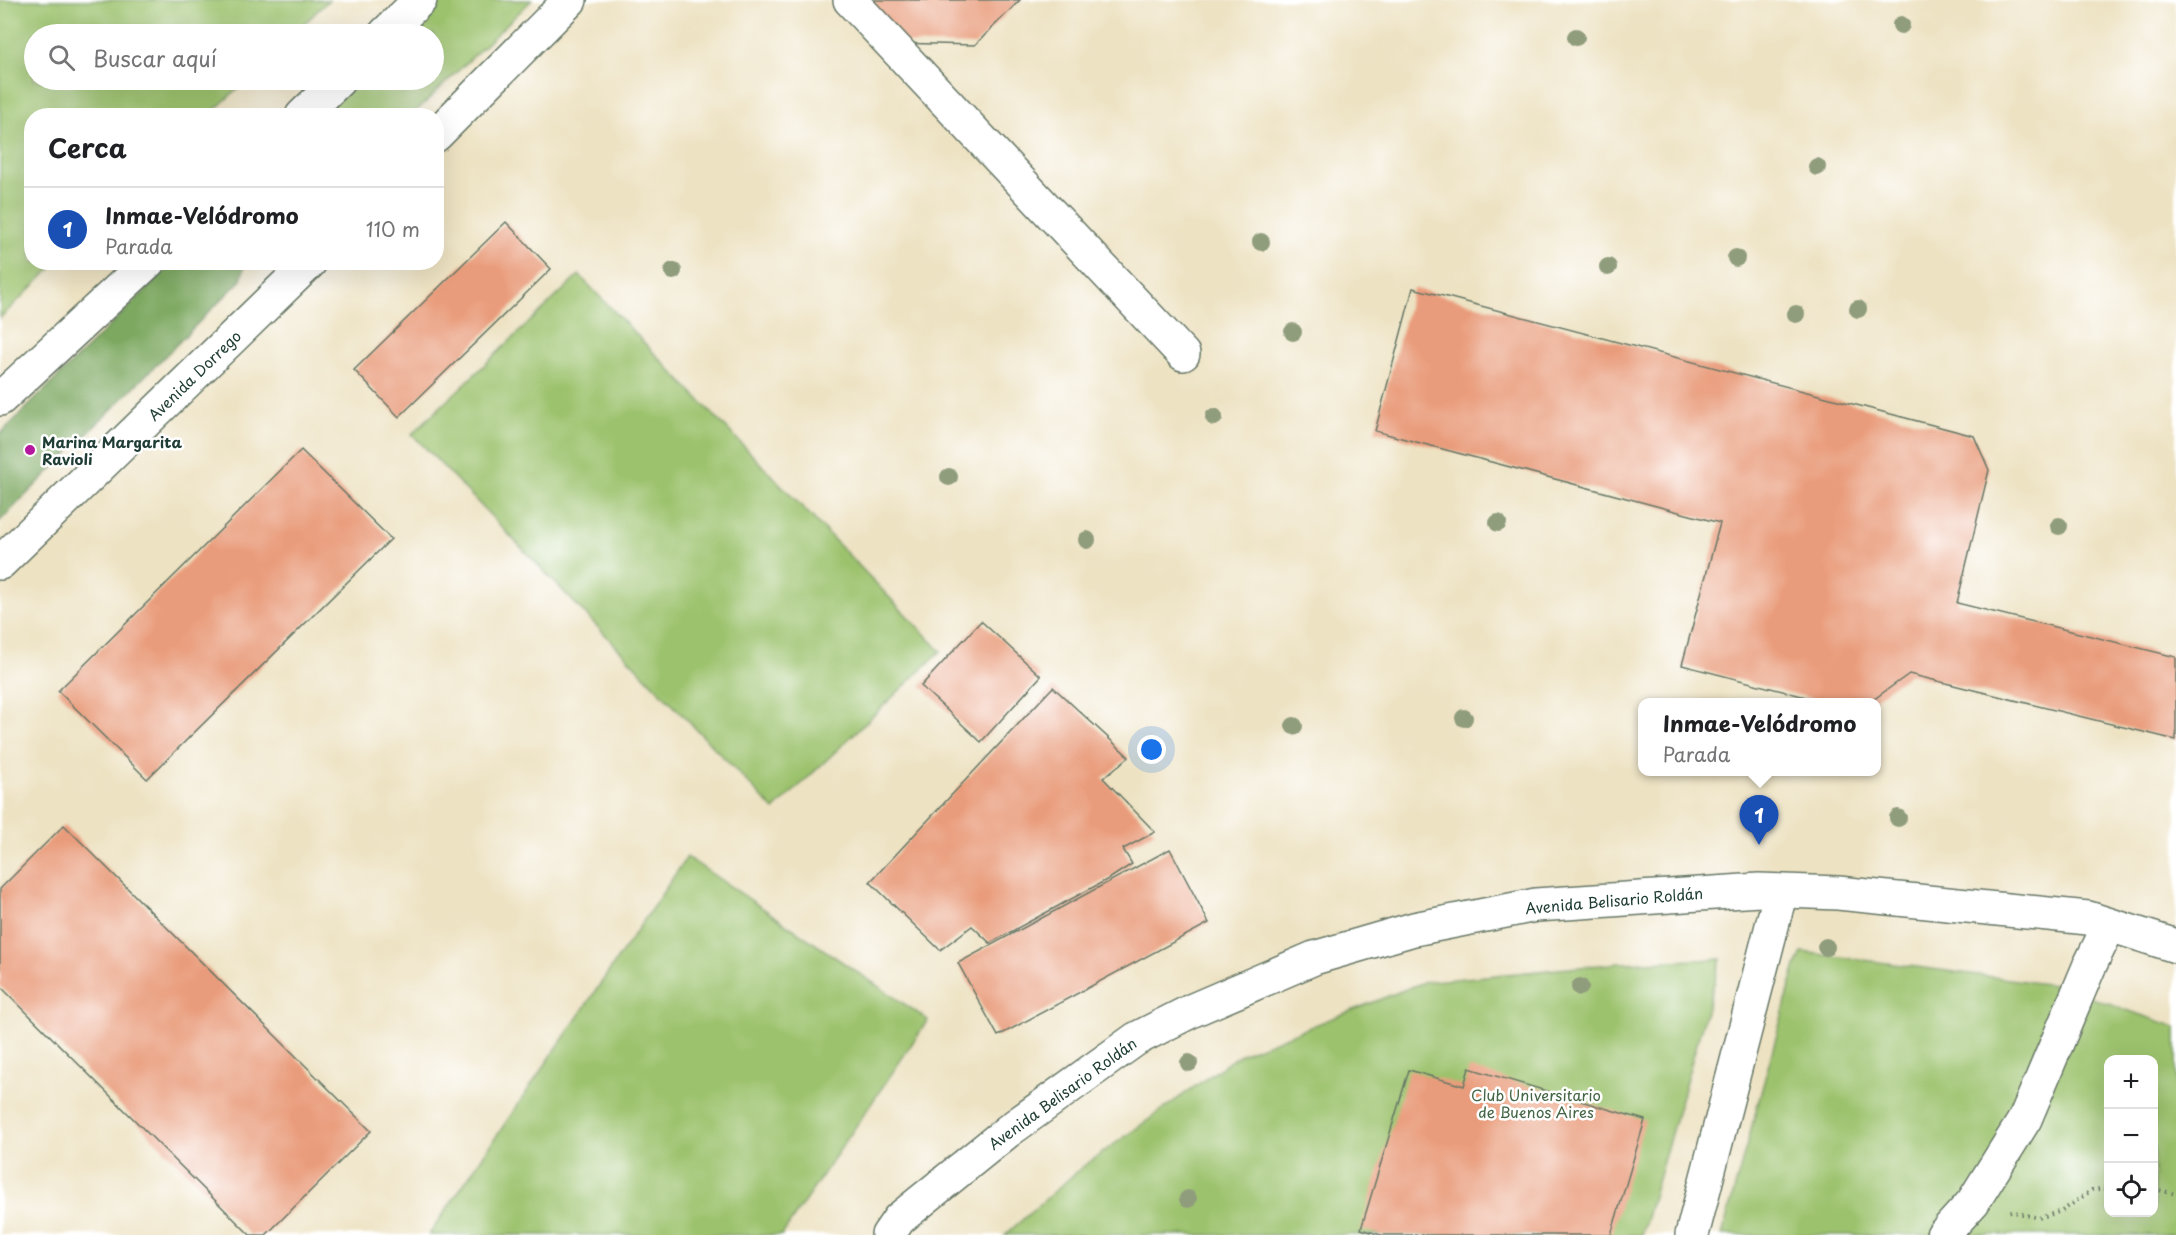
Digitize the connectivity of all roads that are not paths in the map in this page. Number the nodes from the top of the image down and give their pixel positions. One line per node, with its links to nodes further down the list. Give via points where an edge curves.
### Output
1 (420, 0): 4 (street)
2 (570, 0): 7 (street)
3 (850, 0): 10 (street)
4 (395, 24)
5 (329, 90): 6 (street)
6 (310, 108)
7 (444, 127)
8 (139, 270): 11 (street)
9 (298, 270): 12 (street, Avenida Dorrego)
10 (1183, 354)
11 (0, 399)
12 (0, 563)
13 (1781, 891): 14 (street, Avenida Belisario Roldán, via 1838,893 2088,918); 16 (street, Avenida Belisario Roldán, via 1704,892 1536,905 1414,929 1314,958 1136,1039 1008,1131 900,1219); 17 (street)
14 (2109, 926): 15 (street, Avenida Belisario Roldán); 18 (street, via 2025,1119 1973,1202)
15 (2176, 946)
16 (888, 1235)
17 (1692, 1235)
18 (1943, 1235)

